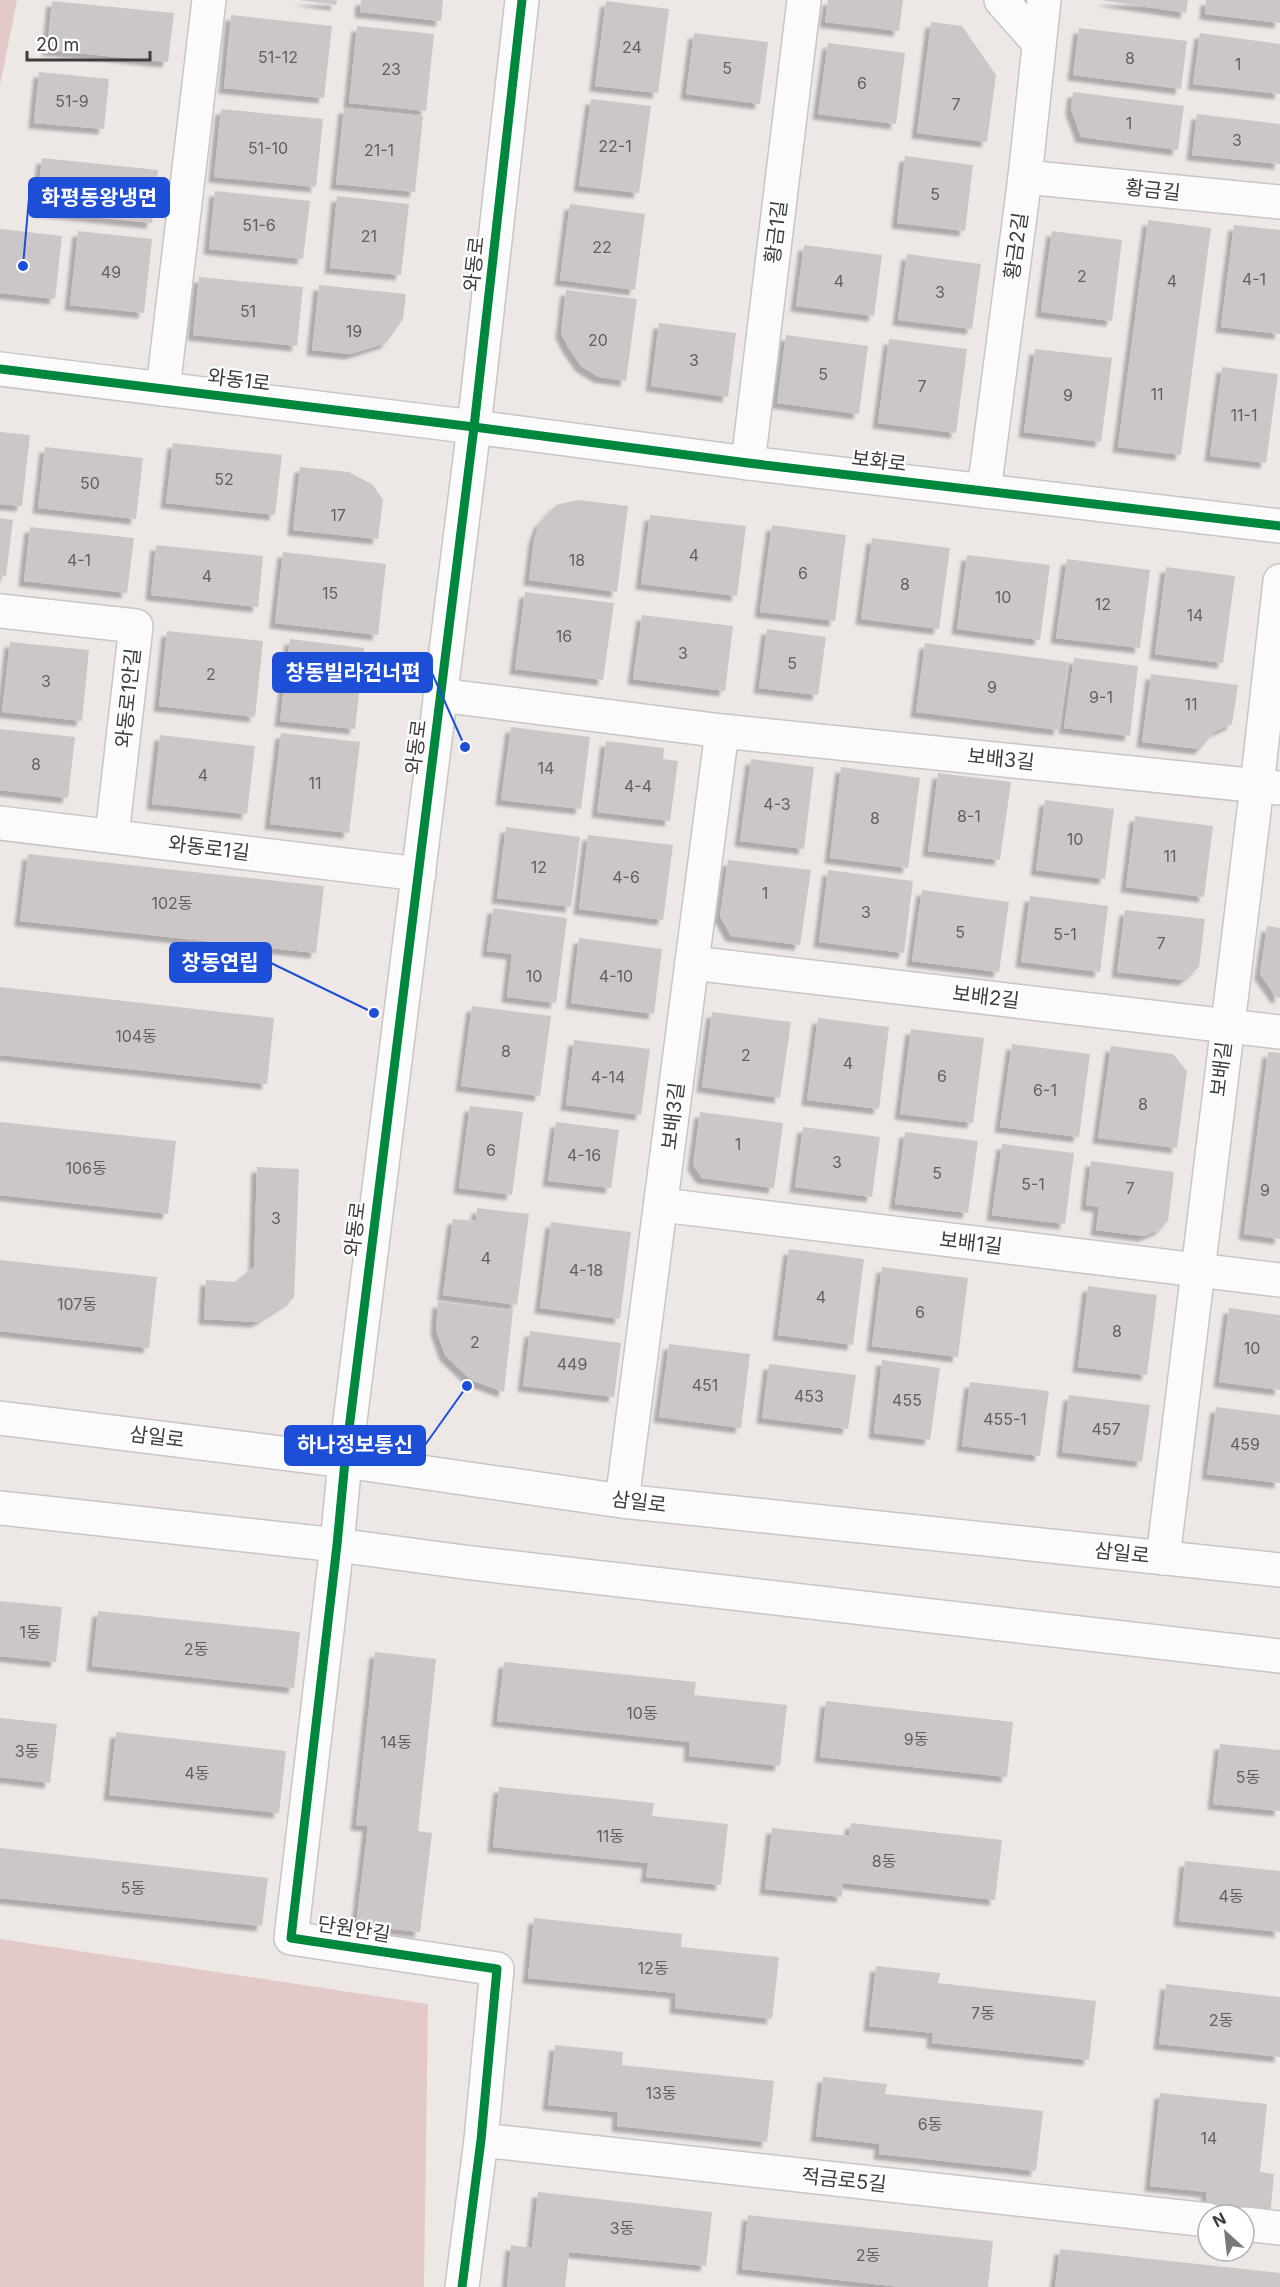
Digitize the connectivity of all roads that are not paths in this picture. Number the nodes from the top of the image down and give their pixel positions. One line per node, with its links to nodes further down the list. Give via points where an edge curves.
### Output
1 (209, 0): 10 (street)
2 (522, 0): 11 (street, 와동로)
3 (804, 0): 12 (street, 황금1길)
4 (1001, 0): 6 (street)
5 (1044, 0): 6 (street, 황금2길)
6 (1039, 43): 7 (street, 황금2길)
7 (1025, 177): 8 (street, 황금길); 13 (street, 황금2길)
8 (1280, 202)
9 (0, 369): 10 (street, 와동1로)
10 (163, 389): 11 (street, 와동1로)
11 (474, 428): 12 (street, 보화로); 17 (street, 와동로)
12 (748, 464): 13 (street, 보화로)
13 (984, 491): 14 (street, 보화로)
14 (1280, 526)
15 (1280, 581): 19 (street, 보배길)
16 (0, 611): 21 (street, 와동로1안길, via 136,626)
17 (440, 694): 18 (street, 보배3길); 22 (street, 와동로)
18 (722, 730): 19 (street, 보배3길); 23 (street, 보배3길)
19 (1269, 787): 24 (street, 보배길)
20 (0, 823): 21 (street, 와동로1길)
21 (112, 835): 22 (street, 와동로1길)
22 (419, 874): 30 (street, 와동로)
23 (692, 963): 24 (street, 보배2길); 26 (street, 보배3길)
24 (1227, 1026): 25 (street, 보배2길); 27 (street, 보배길)
25 (1280, 1032)
26 (662, 1205): 27 (street, 보배1길); 31 (street, 보배3길)
27 (1198, 1270): 28 (street, 보배1길); 34 (street, 보배길)
28 (1280, 1280)
29 (0, 1418): 30 (street, 삼일로)
30 (345, 1461): 31 (street, 삼일로); 33 (street, 단원안길)
31 (622, 1501): 34 (street, 삼일로)
32 (0, 1508): 33 (street)
33 (337, 1545): 36 (street); 37 (street, 단원안길, via 291,1938 497,1969)
34 (1163, 1558): 35 (street, 삼일로)
35 (1280, 1570)
36 (1280, 1656)
37 (481, 2140): 38 (street, 적금로5길); 41 (street, 단원안길)
38 (1196, 2219)
39 (1256, 2225): 40 (street)
40 (1280, 2228)
41 (462, 2287)

